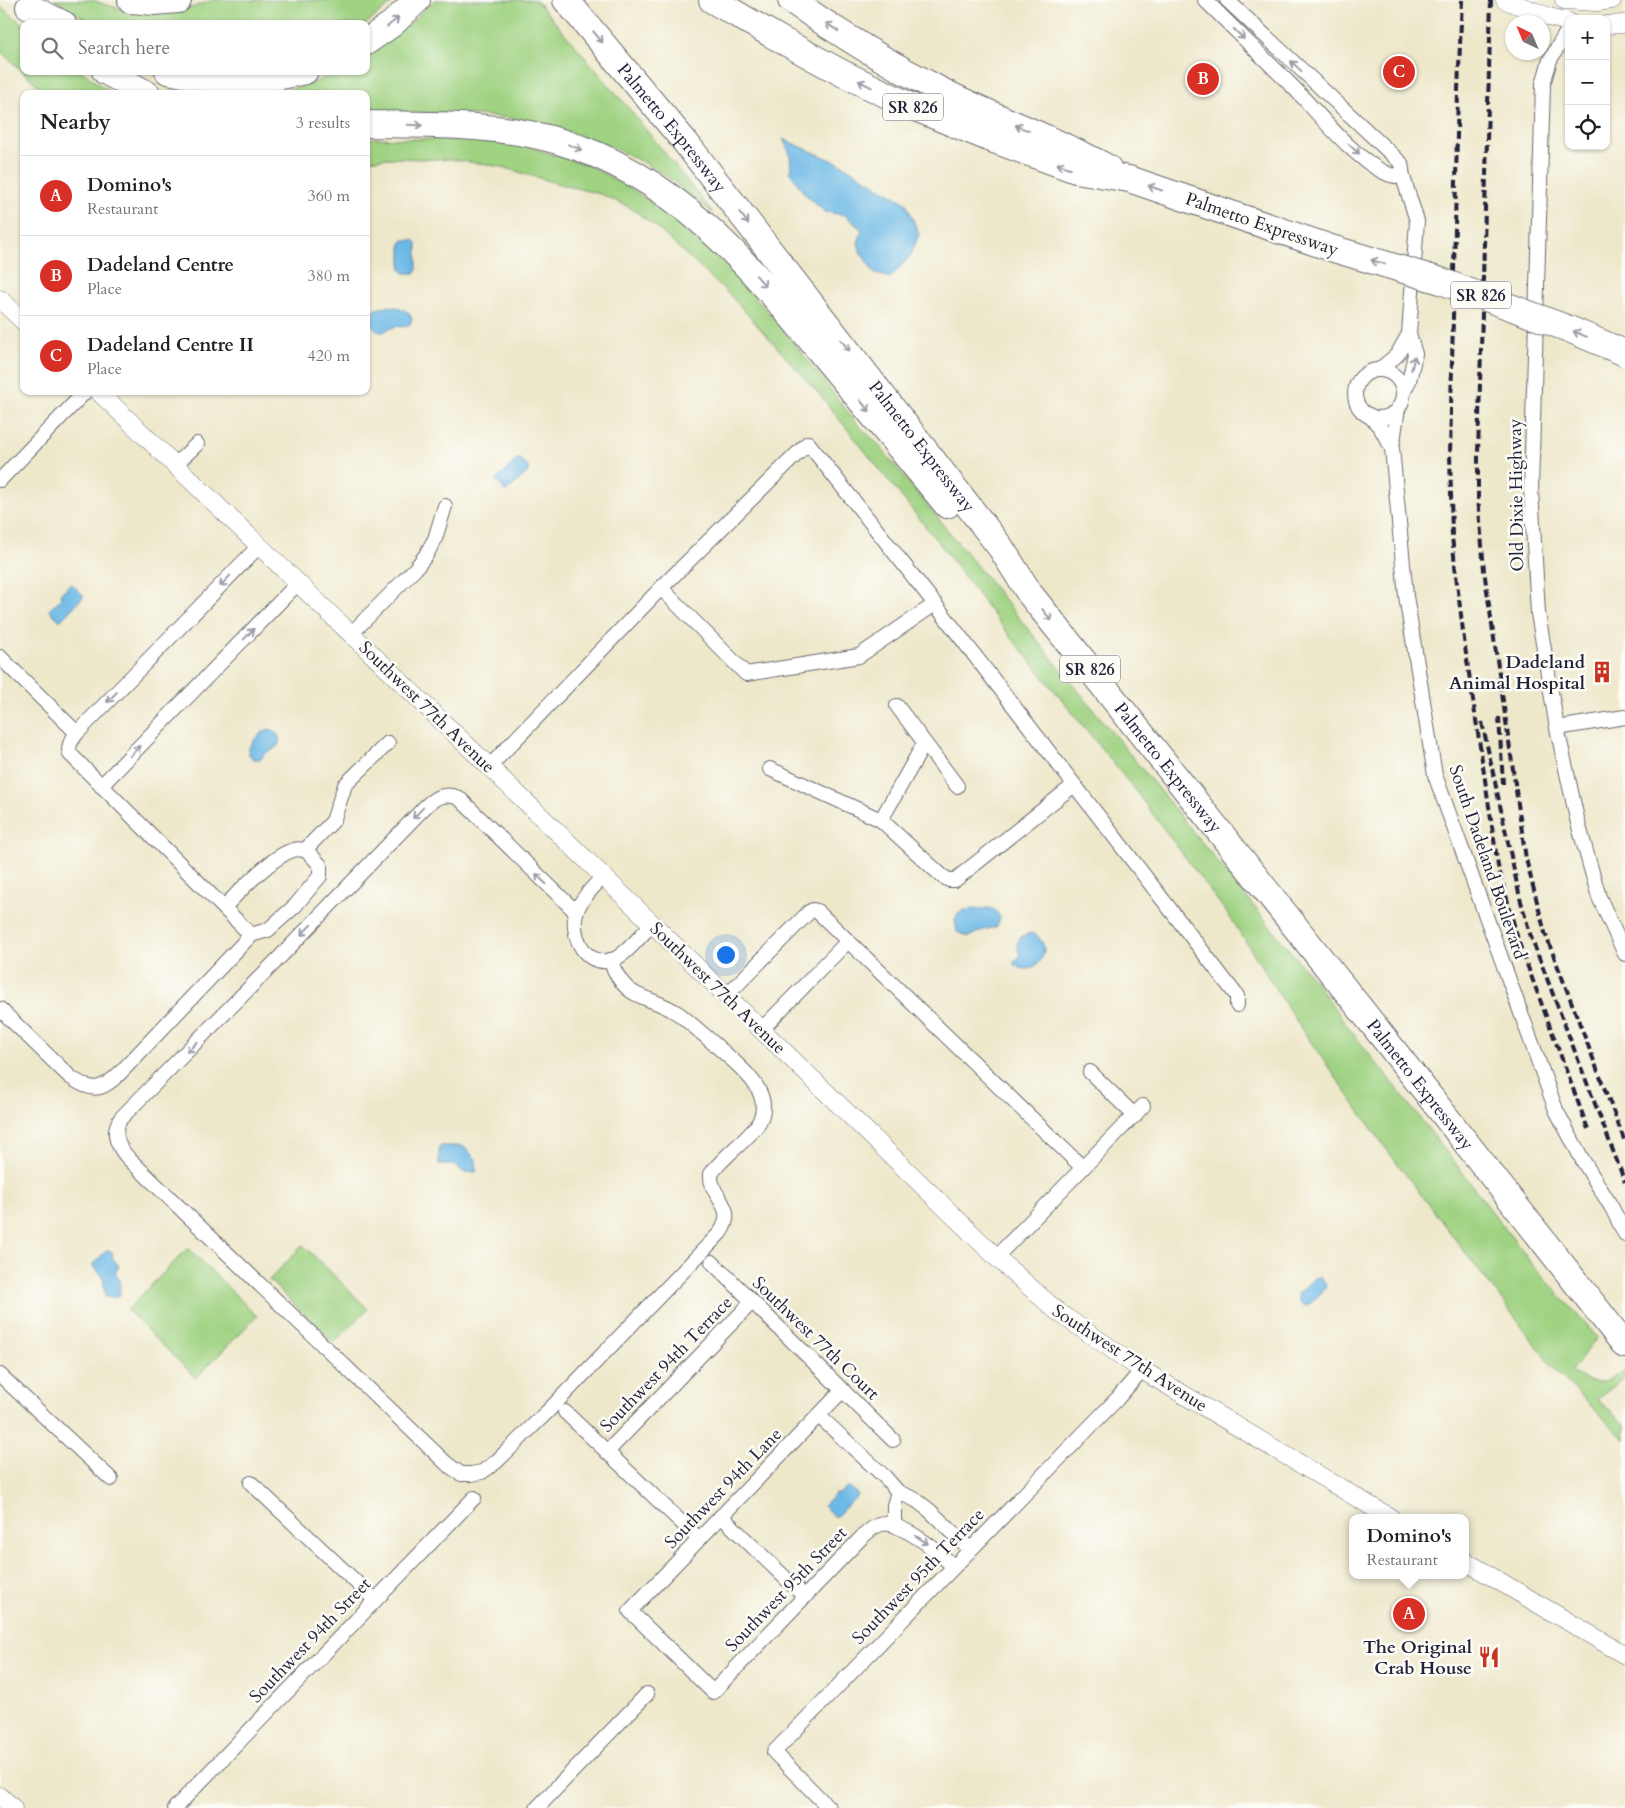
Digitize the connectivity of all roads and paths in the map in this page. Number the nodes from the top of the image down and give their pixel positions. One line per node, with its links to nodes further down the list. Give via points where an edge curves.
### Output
1 (131, 0): 2 (highway)
2 (178, 0)
3 (417, 0): 18 (highway, one-way to 3)
4 (566, 0): 46 (highway, Palmetto Expressway / SR 826, one-way to 46, via 686,144 832,330 1001,548)
5 (712, 0): 27 (highway, Palmetto Expressway / SR 826, one-way to 5, via 1076,170 906,104 840,72)
6 (791, 0): 27 (highway, one-way to 6, via 1081,153 918,79)
7 (1205, 0): 24 (street, one-way to 24)
8 (1227, 0): 23 (street, South Dadeland Boulevard, one-way to 8)
9 (1564, 0): 10 (street)
10 (1612, 0)
11 (1519, 2): 14 (street)
12 (32, 10): 13 (highway)
13 (54, 20)
14 (1565, 20)
15 (1625, 24): 16 (street)
16 (1610, 26)
17 (1565, 35): 52 (street, Old Dixie Highway, via 1550,60 1543,84 1531,489 1538,613)
18 (370, 39)
19 (112, 75): 22 (highway)
20 (188, 75): 21 (highway, via 223,82)
21 (286, 75)
22 (140, 90)
23 (1332, 99): 24 (street); 26 (street, South Dadeland Boulevard, via 1401,163)
24 (1318, 115): 26 (street, one-way to 26, via 1374,166 1389,175)
25 (370, 124): 46 (highway, one-way to 46, via 484,127 547,138 621,167 679,203 710,228 754,274 991,558)
26 (1403, 177): 30 (street, South Dadeland Boulevard, via 1417,221)
27 (1129, 179): 31 (highway, Palmetto Expressway / SR 826, one-way to 27, bridge, via 1441,281 1334,249)
28 (0, 299): 29 (street)
29 (20, 318)
30 (1409, 334): 32 (street, South Dadeland Boulevard, via 1397,355); 33 (street, South Dadeland Boulevard, one-way to 30, via 1415,354)
31 (1625, 353)
32 (1379, 370): 33 (street, via 1393,374); 37 (street, South Dadeland Boulevard, via 1365,375 1356,388 1358,404)
33 (1403, 393): 36 (street, South Dadeland Boulevard)
34 (82, 395): 41 (street)
35 (102, 395): 40 (street, Southwest 77th Avenue)
36 (1398, 408): 37 (street, via 1384,417); 39 (street, South Dadeland Boulevard)
37 (1369, 415): 39 (street, South Dadeland Boulevard)
38 (197, 444): 40 (street)
39 (1392, 448): 77 (street, South Dadeland Boulevard, via 1406,596 1435,775 1556,1110)
40 (175, 465): 43 (street, Southwest 77th Avenue)
41 (0, 480)
42 (445, 506): 48 (street, via 435,539 426,555)
43 (260, 546): 44 (street, Southwest 77th Avenue); 53 (street, one-way to 53)
44 (298, 584): 48 (street, Southwest 77th Avenue); 59 (street, one-way to 44)
45 (661, 588): 47 (street, via 746,674 859,656); 47 (street, via 808,443); 56 (street)
46 (1030, 594): 81 (highway, Palmetto Expressway / SR 826, one-way to 81)
47 (935, 604): 58 (street)
48 (351, 634): 56 (street, Southwest 77th Avenue)
49 (0, 658): 53 (street)
50 (896, 706): 55 (street)
51 (1625, 717): 52 (street)
52 (1557, 728): 69 (street, Old Dixie Highway, via 1580,832 1599,897)
53 (77, 733): 59 (street, via 70,743 70,754)
54 (388, 743): 62 (street, via 345,785 333,821)
55 (924, 744): 60 (street); 61 (street)
56 (489, 767): 63 (street, Southwest 77th Avenue)
57 (770, 769): 61 (street)
58 (1074, 785): 61 (street, via 955,880 942,876); 72 (street, via 1237,996)
59 (102, 786): 64 (street)
60 (957, 786)
61 (881, 820)
62 (305, 850): 64 (street, via 297,849 279,856); 67 (street, via 320,865 320,876 295,906 268,930)
63 (603, 876): 65 (street); 66 (street, Southwest 77th Avenue)
64 (224, 908): 67 (street)
65 (576, 912): 70 (street, via 575,930 582,949 588,955); 70 (street, one-way to 70, via 459,798 446,795 435,798 121,1118 116,1128 118,1144 131,1161 461,1474 482,1472 496,1462 720,1233 727,1215 712,1185 711,1174 752,1131 762,1115 760,1092 750,1076 679,1014 628,989 616,976)
66 (652, 924): 70 (street, via 625,951); 71 (street, Southwest 77th Avenue)
67 (251, 935): 73 (street, via 121,1072 101,1087 82,1086 70,1077)
68 (848, 941): 71 (street, via 813,910); 74 (street); 76 (street)
69 (1625, 954)
70 (610, 960)
71 (726, 996): 74 (street, Southwest 77th Avenue)
72 (1237, 1006)
73 (0, 1009)
74 (761, 1030): 78 (street, Southwest 77th Avenue)
75 (1090, 1072): 76 (street, via 1139,1111)
76 (1083, 1168): 78 (street)
77 (1625, 1234)
78 (996, 1257): 82 (street, Southwest 77th Avenue, via 1058,1312)
79 (712, 1262): 80 (street, Southwest 77th Court)
80 (752, 1302): 84 (street, Southwest 77th Court); 88 (street, Southwest 94th Terrace)
81 (1621, 1340)
82 (1142, 1370): 93 (street, Southwest 77th Avenue); 97 (street, Southwest 95th Terrace)
83 (0, 1375): 89 (street)
84 (843, 1390): 86 (street, Southwest 94th Lane); 87 (street, Southwest 77th Court)
85 (565, 1412): 88 (street)
86 (819, 1416): 91 (street); 94 (street, Southwest 94th Lane)
87 (893, 1440)
88 (607, 1452): 96 (street)
89 (111, 1480)
90 (251, 1483): 101 (street)
91 (898, 1492): 95 (street); 97 (street, via 922,1504)
92 (474, 1498): 101 (street, Southwest 94th Street)
93 (1384, 1514)
94 (721, 1516): 96 (street, Southwest 94th Lane); 100 (street)
95 (894, 1525): 99 (street, one-way to 99, via 932,1546); 100 (street, Southwest 95th Street, via 881,1524 870,1530)
96 (699, 1539): 103 (street, Southwest 94th Lane, via 630,1611)
97 (970, 1549): 99 (street, Southwest 95th Terrace)
98 (1469, 1563): 102 (street)
99 (953, 1566): 109 (street, Southwest 95th Terrace, via 774,1752)
100 (805, 1597): 103 (street, Southwest 95th Street)
101 (374, 1600): 107 (street, Southwest 94th Street)
102 (1625, 1655)
103 (712, 1692)
104 (647, 1694): 108 (street)
105 (0, 1796): 106 (street)
106 (13, 1808)
107 (174, 1808)
108 (537, 1808)
109 (829, 1808)

